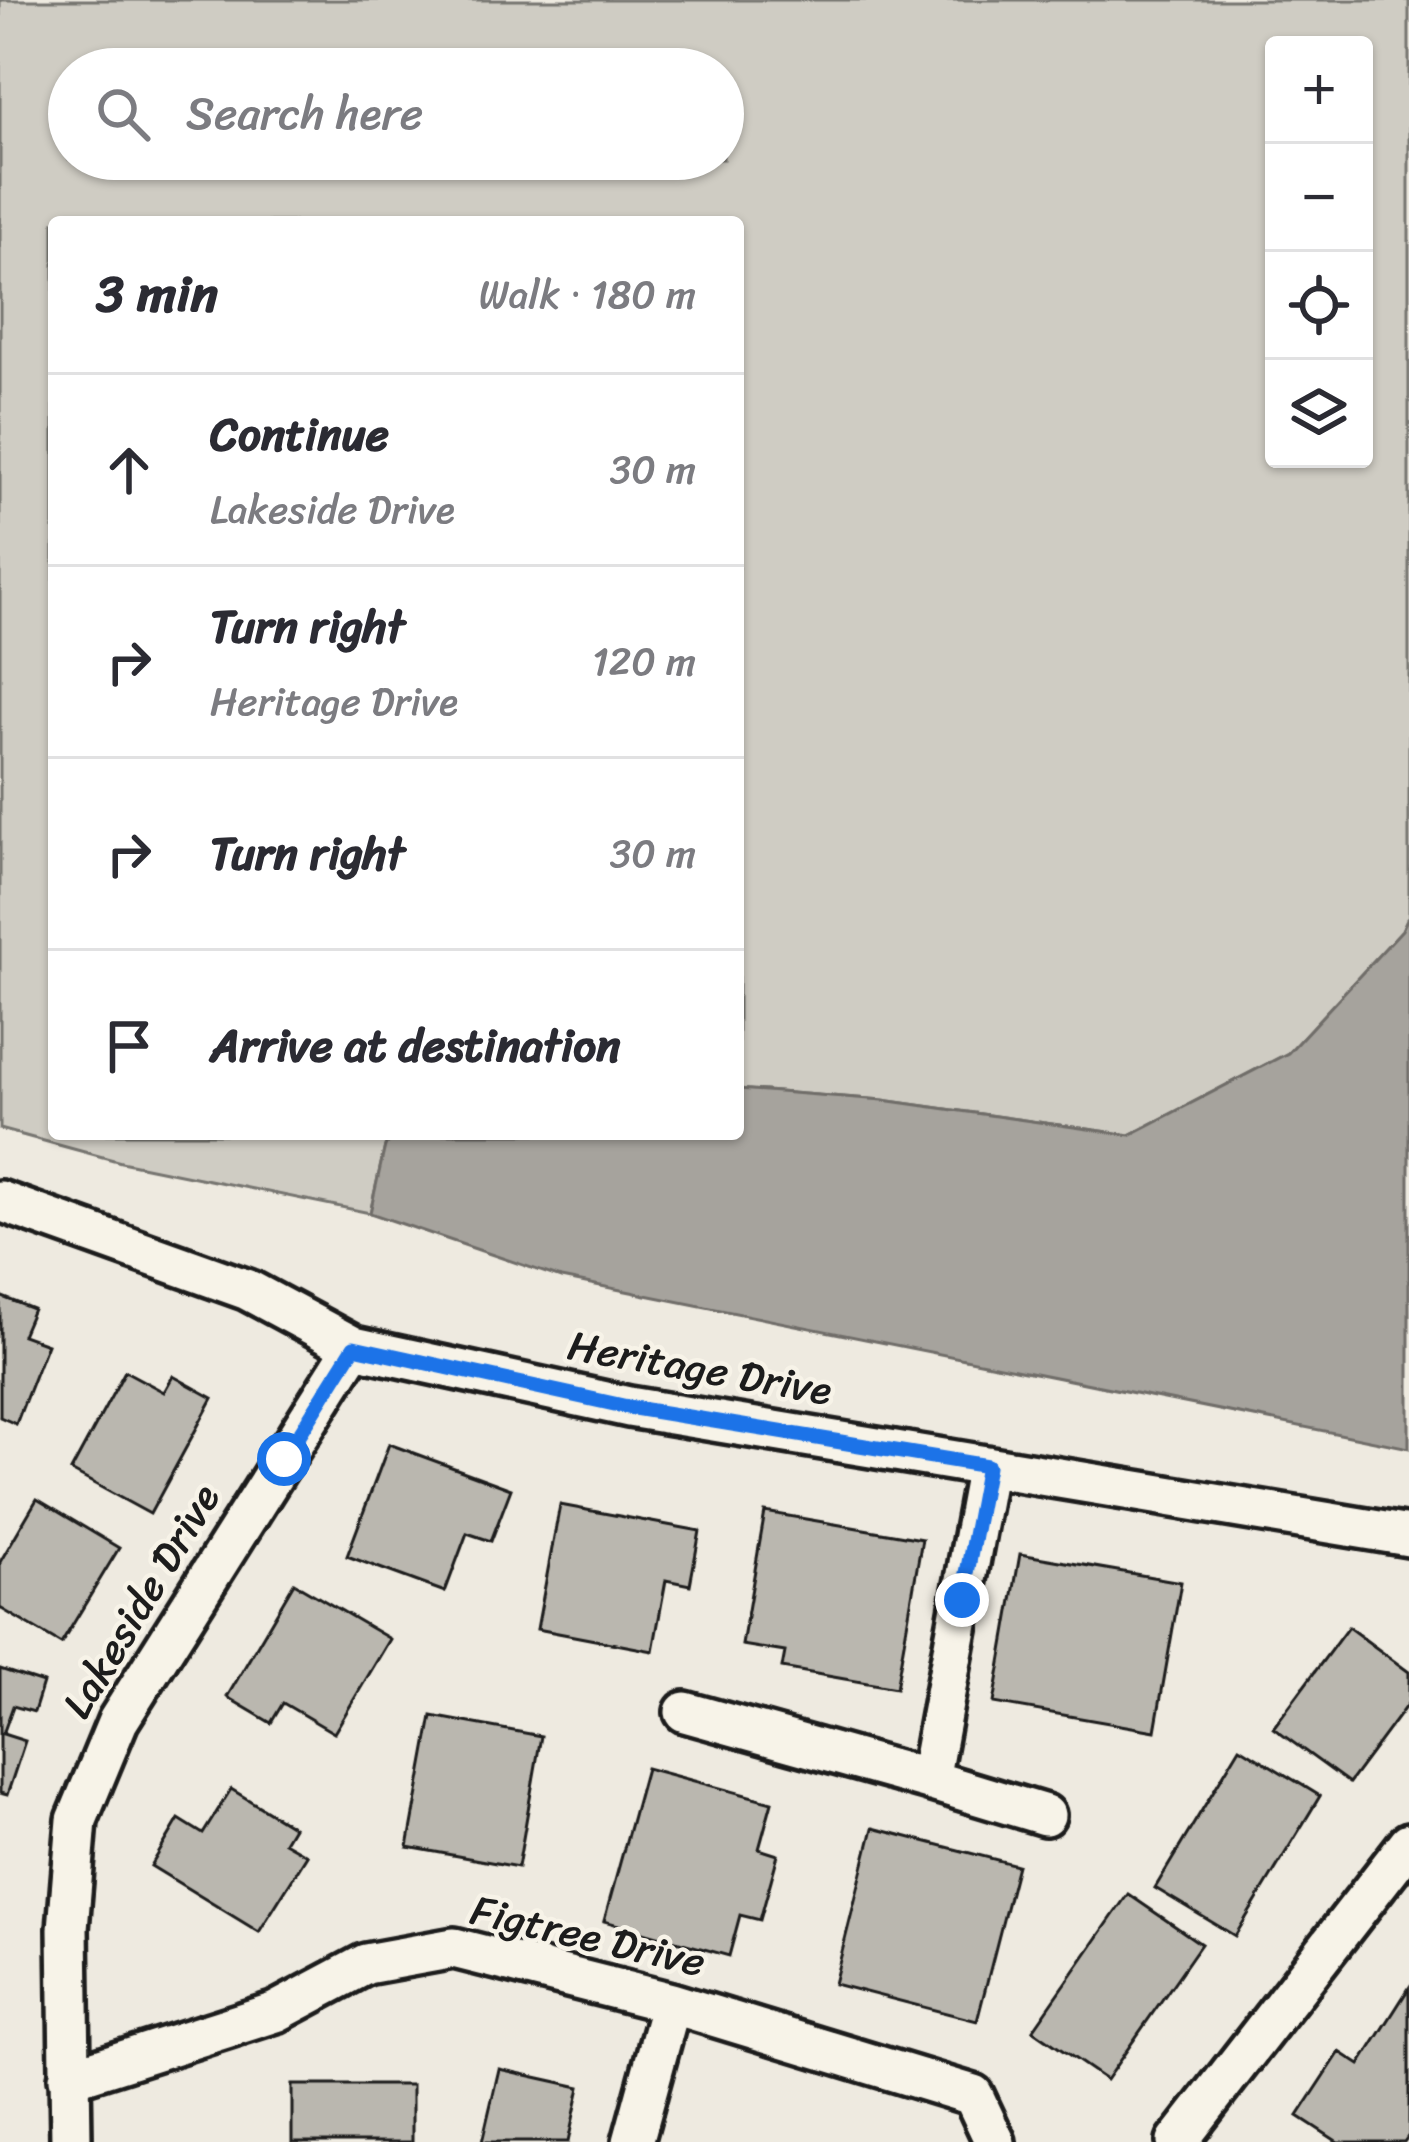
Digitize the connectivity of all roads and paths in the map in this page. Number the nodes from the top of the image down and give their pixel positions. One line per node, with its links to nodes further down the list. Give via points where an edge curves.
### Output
1 (0, 1202): 2 (street, Heritage Drive, via 248,1290)
2 (354, 1347): 3 (street, Heritage Drive, via 628,1407); 10 (street, Lakeside Drive, via 118,1721 76,1820)
3 (987, 1466): 4 (street, Heritage Drive); 6 (street)
4 (1409, 1536)
5 (685, 1712): 6 (street)
6 (929, 1780): 7 (street)
7 (1045, 1815)
8 (1409, 1844): 14 (street)
9 (671, 2002): 10 (street, Figtree Drive, via 454,1948 366,1964 276,2012); 12 (street); 13 (street, Figtree Drive, via 974,2096)
10 (69, 2078): 11 (street, Lakeside Drive)
11 (71, 2142)
12 (633, 2142)
13 (994, 2142)
14 (1177, 2142)

